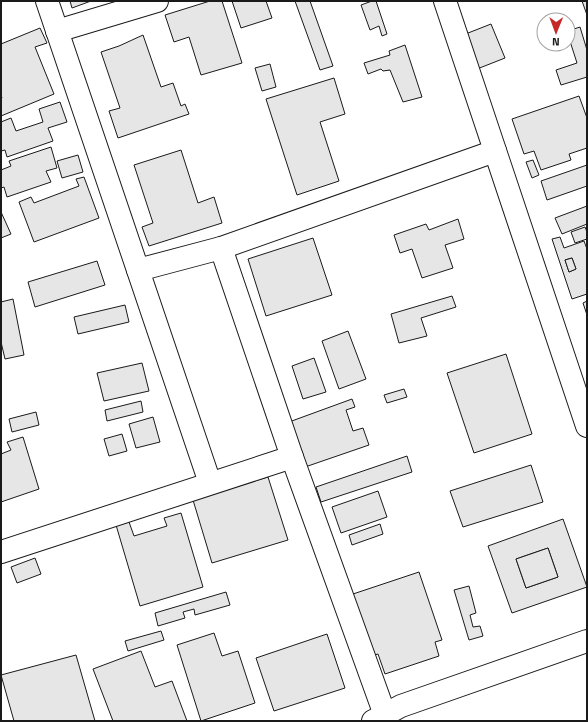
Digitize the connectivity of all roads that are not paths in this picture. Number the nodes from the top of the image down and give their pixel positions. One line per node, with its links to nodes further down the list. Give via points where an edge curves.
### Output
1 (47, 1): 4 (street)
2 (157, 1): 4 (street)
3 (445, 1): 5 (street)
4 (57, 31): 7 (street)
5 (495, 151): 6 (street); 8 (street)
6 (220, 248): 7 (street); 9 (street)
7 (138, 270): 10 (street)
8 (585, 414)
9 (292, 457): 10 (street); 13 (street)
10 (210, 483): 11 (street)
11 (1, 552)
12 (587, 641): 13 (street)
13 (392, 716)

